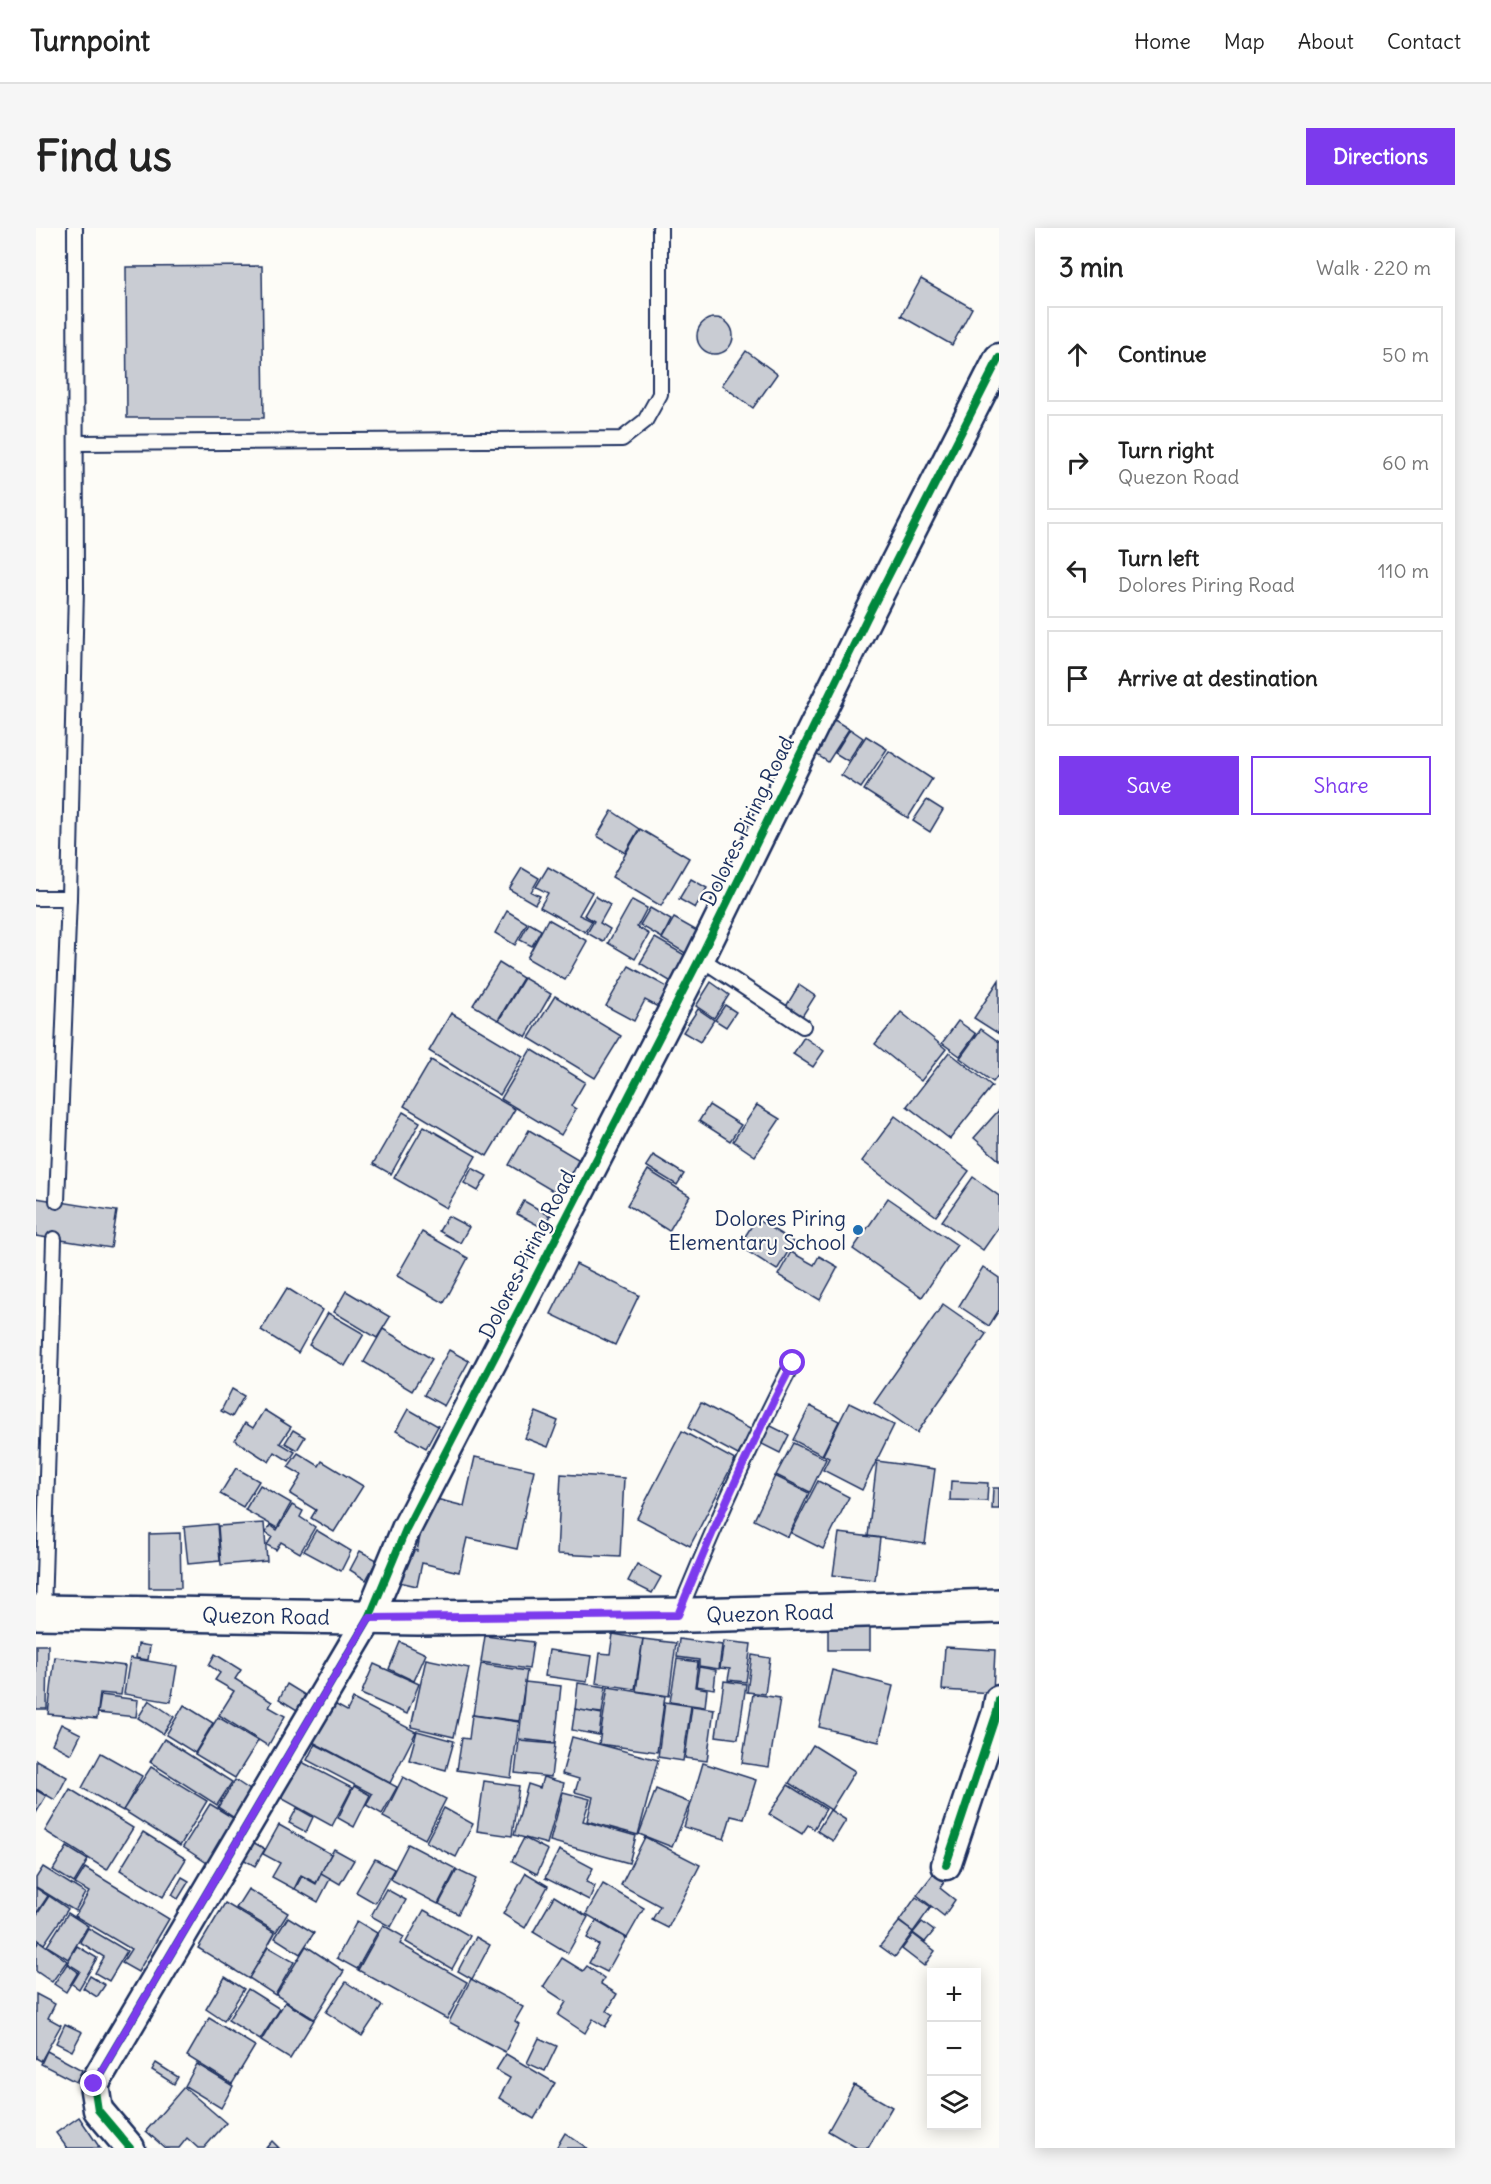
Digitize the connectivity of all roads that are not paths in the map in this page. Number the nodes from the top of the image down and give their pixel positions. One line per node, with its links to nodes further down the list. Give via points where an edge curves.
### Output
1 (75, 228): 4 (lane)
2 (660, 228): 4 (lane, via 660,394 645,421 622,439)
3 (999, 358): 7 (street, Dolores Piring Road)
4 (76, 444): 6 (lane)
5 (36, 898): 6 (lane)
6 (69, 898): 9 (lane)
7 (700, 958): 8 (lane); 15 (street, Dolores Piring Road, via 406,1529)
8 (804, 1026)
9 (57, 1202)
10 (54, 1239): 13 (lane)
11 (793, 1363): 14 (lane, via 757,1431)
12 (999, 1606): 14 (main road, Quezon Road)
13 (39, 1612): 15 (main road, Quezon Road)
14 (678, 1615): 15 (main road, Quezon Road)
15 (369, 1618): 18 (street, Dolores Piring Road, via 94,2084 98,2110)
16 (999, 1700): 17 (street)
17 (946, 1864)
18 (130, 2148)

